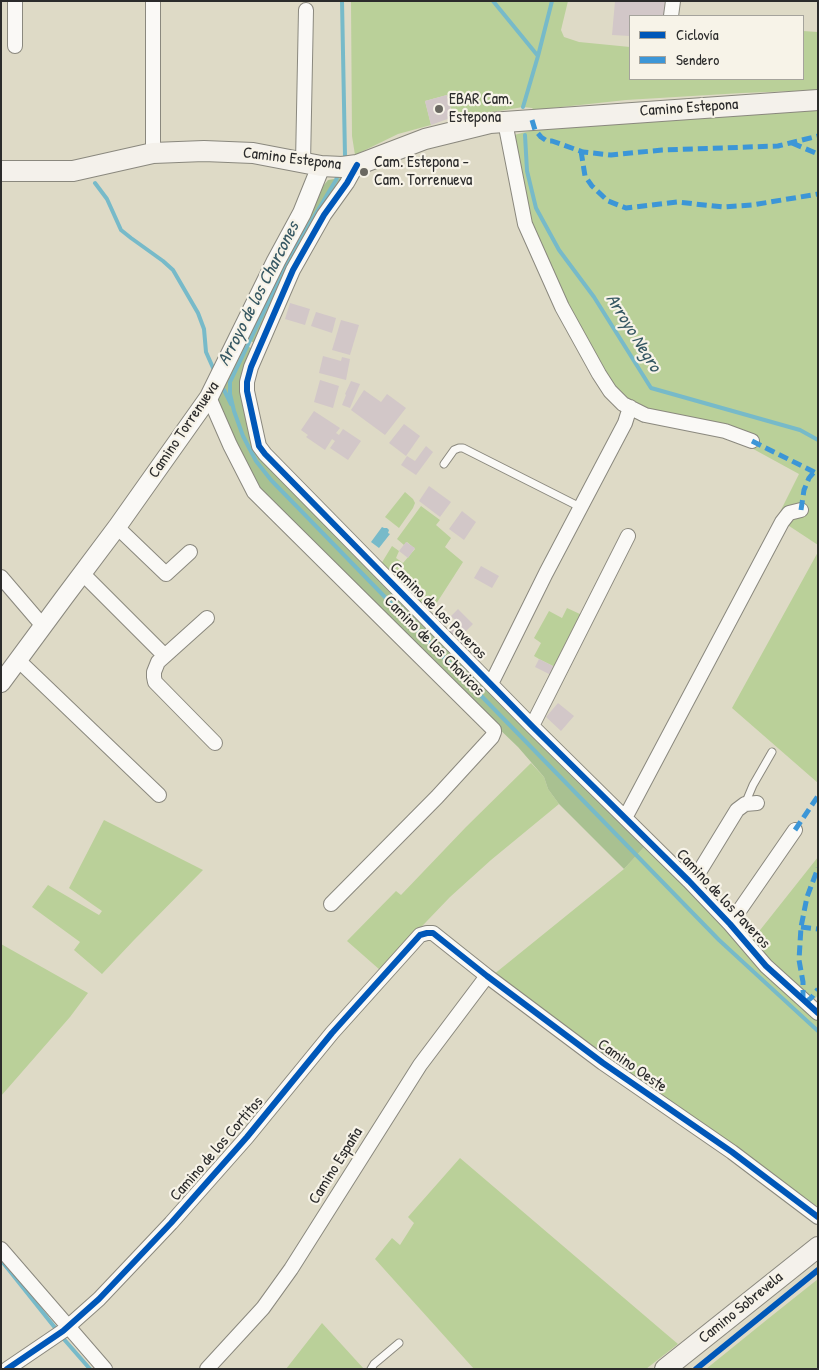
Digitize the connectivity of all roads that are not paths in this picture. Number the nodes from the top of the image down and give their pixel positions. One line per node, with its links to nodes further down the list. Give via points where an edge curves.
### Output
1 (15, 1): 6 (street)
2 (154, 1): 9 (street)
3 (673, 1): 5 (street)
4 (306, 10): 10 (street)
5 (672, 15)
6 (15, 46)
7 (818, 100): 8 (main road, Camino Estepona)
8 (505, 122): 10 (main road, Camino Estepona, via 426,139); 15 (street, via 526,224 546,270 599,374 618,400)
9 (154, 153): 10 (main road, Camino Estepona, via 253,153); 11 (main road, Camino Estepona, via 72,171)
10 (333, 165): 12 (street, Camino Torrenueva, via 302,213); 12 (street, via 347,183)
11 (1, 171)
12 (285, 266): 13 (street, Camino Torrenueva)
13 (248, 344): 14 (street, Camino Torrenueva); 30 (street, Camino de los Paveros, via 247,385 259,446)
14 (209, 396): 20 (street, Camino Torrenueva); 39 (street, Camino de los Chavicos, via 254,492 494,730 437,797)
15 (630, 408): 16 (street, via 645,415 725,431); 18 (street)
16 (752, 441)
17 (444, 464): 18 (lane, via 454,450 463,448)
18 (580, 506): 30 (street)
19 (801, 510): 36 (street, via 789,513 782,522)
20 (117, 527): 22 (street, via 166,574); 23 (street, Camino Torrenueva)
21 (628, 536): 31 (street)
22 (190, 552)
23 (82, 573): 26 (street, Camino Torrenueva); 27 (street)
24 (1, 578): 26 (street)
25 (207, 618): 27 (street)
26 (43, 626): 28 (street, Camino Torrenueva)
27 (164, 656): 32 (street, via 154,672 155,682)
28 (18, 660): 29 (street, Camino Torrenueva); 34 (street)
29 (1, 683)
30 (491, 684): 31 (street, Camino de los Paveros)
31 (532, 726): 36 (street, Camino de los Paveros)
32 (215, 742)
33 (772, 752): 35 (lane, via 752,785)
34 (159, 795)
35 (751, 803): 38 (street, via 737,810)
36 (625, 818): 38 (street, Camino de los Paveros)
37 (795, 830): 40 (street)
38 (691, 883): 40 (street, Camino de los Paveros)
39 (331, 904)
40 (730, 924): 43 (street, Camino de los Paveros, via 766,966)
41 (433, 933): 42 (street, Camino Oeste); 47 (street, Camino de los Cortitos, via 420,935 171,1223 99,1299)
42 (487, 976): 44 (street, Camino Oeste); 51 (street, Camino España, via 420,1065 291,1270 263,1308)
43 (818, 1013)
44 (818, 1217)
45 (818, 1247): 53 (main road, Camino Sobrevela)
46 (1, 1249): 47 (street)
47 (62, 1332): 49 (street, Camino de los Cortitos); 50 (street)
48 (400, 1343): 52 (lane)
49 (7, 1369)
50 (105, 1369)
51 (207, 1369)
52 (371, 1369)
53 (665, 1369)

